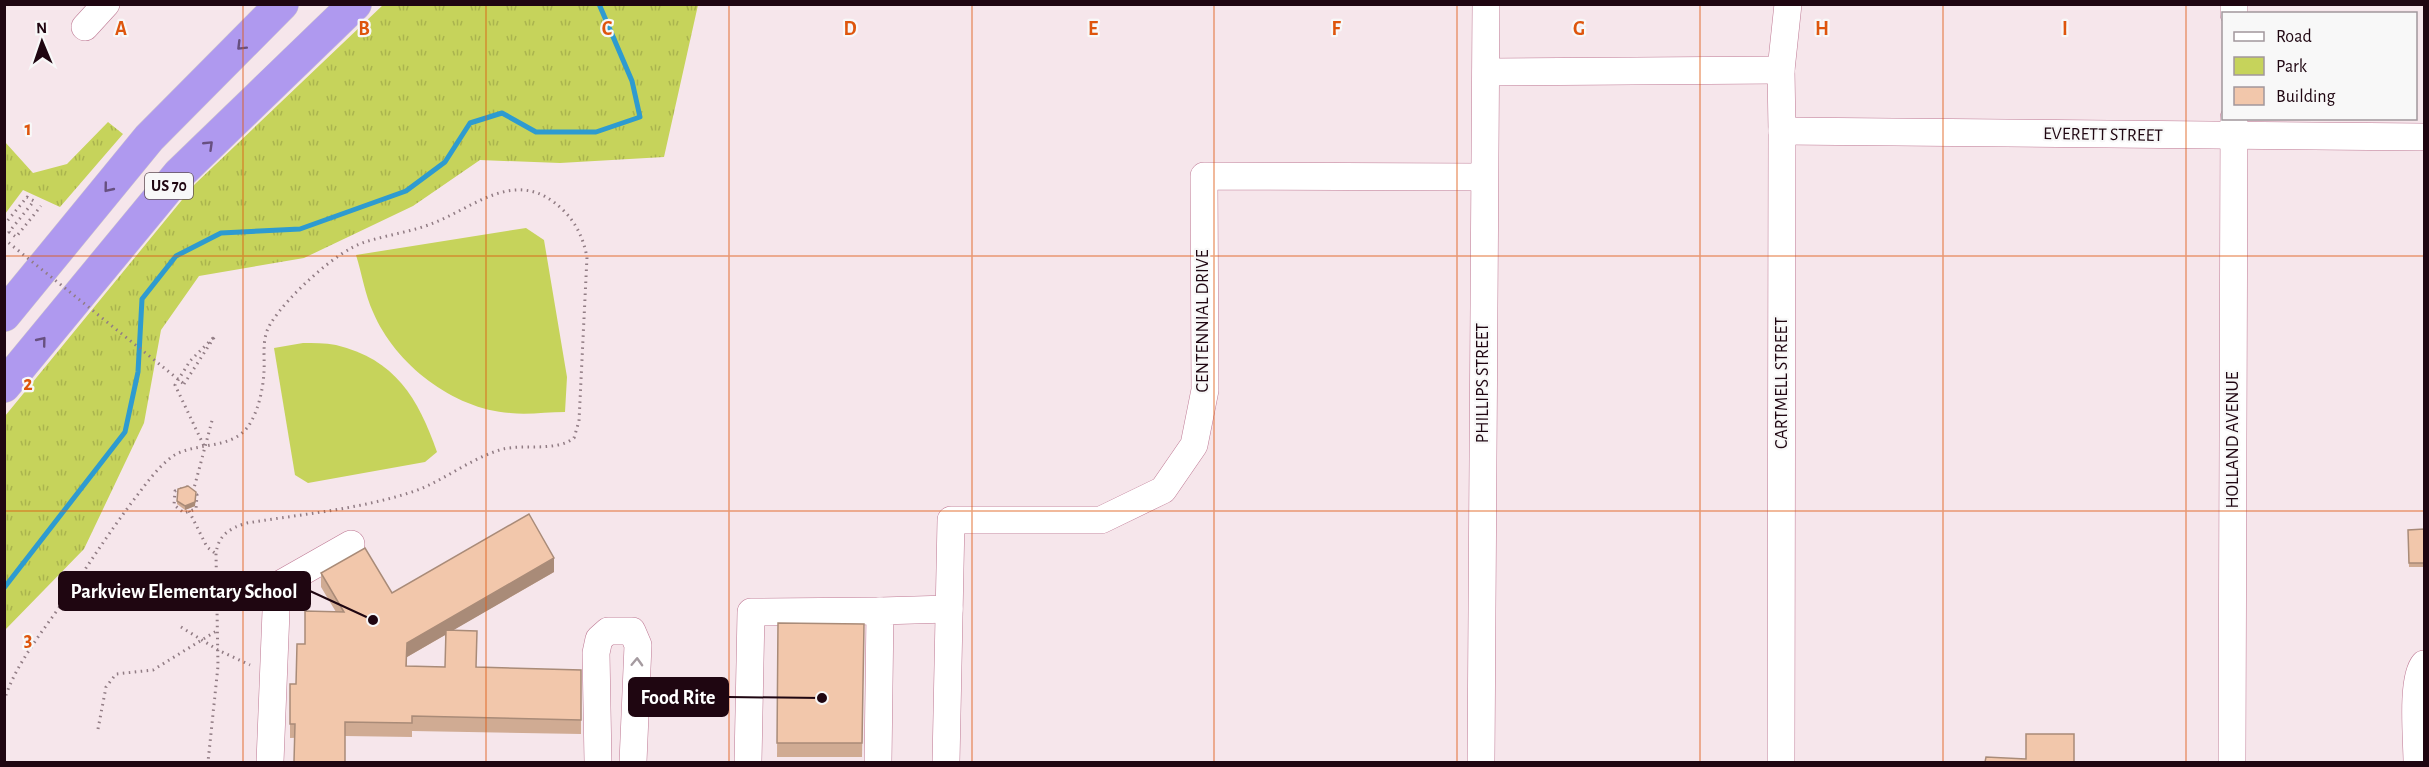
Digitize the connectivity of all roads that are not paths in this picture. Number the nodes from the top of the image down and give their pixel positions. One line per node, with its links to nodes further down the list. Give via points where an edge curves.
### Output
1 (106, 4): 6 (street)
2 (282, 4): 13 (highway, US 70, one-way to 13, via 149,138)
3 (354, 4): 14 (highway, US 70, one-way to 3, via 178,174)
4 (1486, 4): 8 (street, PHILLIPS STREET)
5 (1788, 4): 7 (street, CARTMELL STREET)
6 (85, 27)
7 (1780, 70): 8 (street); 10 (street, CARTMELL STREET)
8 (1486, 72): 12 (street, PHILLIPS STREET)
9 (2234, 127): 10 (street, EVERETT STREET); 11 (street, EVERETT STREET); 27 (street, HOLLAND AVENUE)
10 (1782, 131): 26 (street, CARTMELL STREET)
11 (2424, 137)
12 (1484, 177): 16 (street, CENTENNIAL DRIVE, via 1204,176 1205,390 1194,445 1163,490 1101,520 951,520); 25 (street, PHILLIPS STREET)
13 (4, 315)
14 (4, 386)
15 (351, 544): 19 (street, via 277,586)
16 (949, 609): 17 (street); 24 (street, CENTENNIAL DRIVE)
17 (880, 611): 22 (street, via 751,612); 23 (street)
18 (2424, 664): 28 (street, via 2418,683)
19 (270, 762)
20 (598, 762): 21 (street, one-way to 20, via 638,645 632,631 608,631 599,639)
21 (633, 762)
22 (748, 762)
23 (878, 762)
24 (946, 762)
25 (1481, 762)
26 (1781, 762)
27 (2232, 762)
28 (2417, 762)

